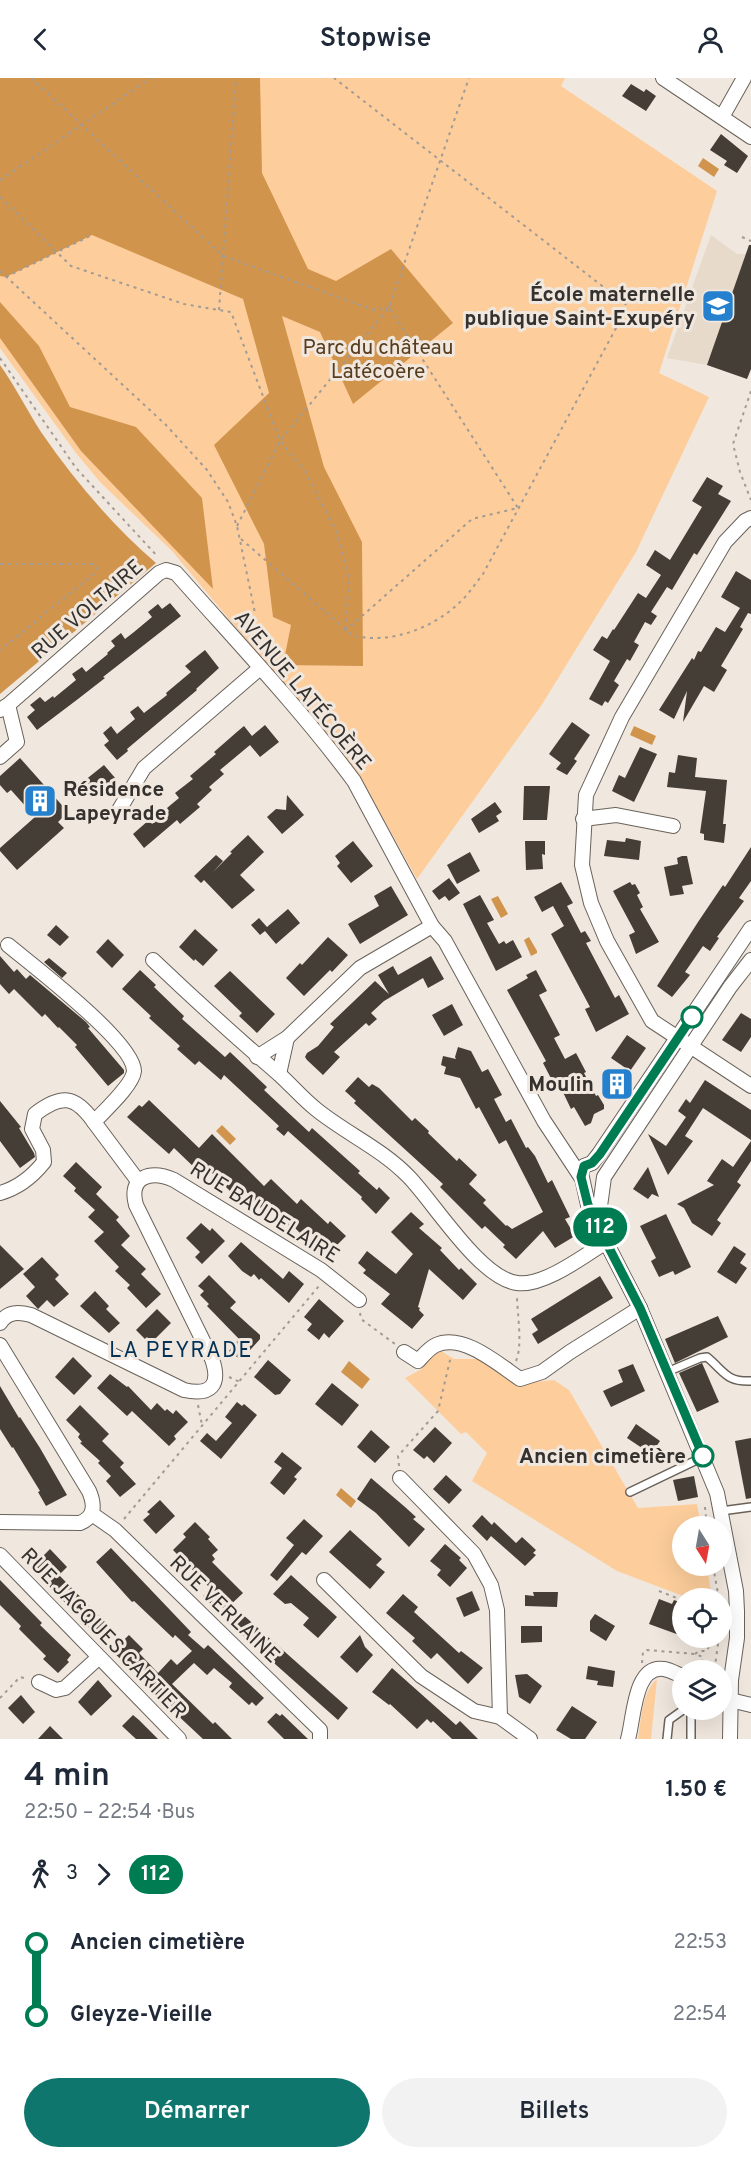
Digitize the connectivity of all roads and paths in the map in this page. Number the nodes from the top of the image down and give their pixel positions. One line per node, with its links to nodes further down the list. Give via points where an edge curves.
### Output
1 (31, 78): 9 (path)
2 (151, 78): 9 (path)
3 (236, 78): 18 (path)
4 (334, 78): 11 (path)
5 (469, 78): 11 (path)
6 (663, 78): 8 (street)
7 (744, 78): 8 (street)
8 (722, 117): 10 (street)
9 (81, 125): 12 (path); 18 (path)
10 (751, 137)
11 (440, 160): 21 (path); 27 (path, via 628,306)
12 (0, 180)
13 (0, 197): 17 (path)
14 (92, 235): 17 (path)
15 (742, 237): 16 (path)
16 (751, 241)
17 (57, 252): 20 (path); 22 (path, via 71,266 184,304)
18 (223, 256): 21 (path, via 374,310); 22 (path)
19 (0, 271): 20 (path)
20 (6, 277): 29 (path, via 166,425 207,470 228,502)
21 (389, 307): 25 (path); 27 (path)
22 (219, 310): 25 (path, via 231,312)
23 (0, 358): 32 (path, via 76,468)
24 (751, 391): 26 (path, via 733,444)
25 (280, 441): 29 (path); 34 (path, via 305,471 337,534 349,580)
26 (751, 500)
27 (518, 508): 34 (path, via 472,519); 34 (path, via 483,574 460,603 438,620 388,638 364,639)
28 (751, 518): 40 (street, via 725,542 622,717 586,795)
29 (237, 526): 30 (path)
30 (241, 539): 33 (path); 34 (path)
31 (0, 564): 35 (path, via 93,564 97,568 96,573)
32 (166, 570): 36 (street, AVENUE LATÉCOÈRE, via 176,573); 37 (street, RUE VOLTAIRE)
33 (255, 613)
34 (345, 631)
35 (0, 650)
36 (260, 668): 39 (street, via 144,768); 42 (street, AVENUE LATÉCOÈRE, via 354,781)
37 (4, 707): 38 (street, RUE VOLTAIRE, via 17,742)
38 (0, 757)
39 (119, 810)
40 (583, 819): 41 (street, via 616,815); 48 (street, via 582,865 591,903 652,1021)
41 (673, 826)
42 (432, 926): 47 (street, via 360,968); 54 (street, AVENUE LATÉCOÈRE, via 445,941)
43 (751, 928): 48 (street)
44 (8, 945): 53 (street, via 86,1010 125,1050 134,1070 131,1081)
45 (153, 960): 50 (street)
46 (751, 960): 49 (street)
47 (287, 1038): 50 (street); 51 (street)
48 (678, 1039): 49 (street); 55 (street)
49 (691, 1046): 52 (street); 57 (street)
50 (257, 1057): 51 (street)
51 (279, 1074): 63 (street, via 318,1110 408,1176 474,1256 500,1277)
52 (751, 1086)
53 (94, 1122): 58 (street); 59 (street, via 72,1100 60,1099 42,1108 35,1114 32,1129 43,1150 44,1162 16,1188)
54 (562, 1148): 55 (street, AVENUE LATÉCOÈRE); 56 (street, AVENUE LATÉCOÈRE)
55 (591, 1163): 56 (street, via 584,1166); 57 (street, AVENUE LATÉCOÈRE, via 602,1167)
56 (582, 1178): 57 (street, via 592,1186); 60 (street, AVENUE LATÉCOÈRE, via 588,1205)
57 (603, 1179): 60 (street, AVENUE LATÉCOÈRE)
58 (138, 1181): 62 (street, RUE BAUDELAIRE, via 153,1175 174,1180); 73 (street, via 134,1188 136,1205 217,1372 211,1387)
59 (0, 1193)
60 (598, 1221): 61 (street, AVENUE LATÉCOÈRE)
61 (606, 1242): 63 (street, via 559,1271 532,1283); 65 (street, AVENUE LATÉCOÈRE)
62 (328, 1275): 64 (street, RUE BAUDELAIRE); 74 (path)
63 (516, 1283): 70 (path, via 518,1357)
64 (359, 1300): 69 (path, via 361,1318)
65 (640, 1308): 70 (street, via 535,1379 520,1379); 71 (street, AVENUE LATÉCOÈRE)
66 (0, 1323): 73 (street, via 10,1314 32,1315)
67 (454, 1341): 69 (street, via 435,1345 418,1360); 70 (street, via 483,1353); 75 (path, via 438,1411)
68 (0, 1345): 81 (street, via 89,1491)
69 (404, 1352)
70 (511, 1372)
71 (667, 1372): 72 (lane, via 707,1357 737,1382); 76 (street, AVENUE LATÉCOÈRE)
72 (751, 1381)
73 (195, 1393): 74 (path)
74 (202, 1426): 83 (path)
75 (398, 1456)
76 (703, 1456): 78 (lane); 80 (street, AVENUE LATÉCOÈRE)
77 (400, 1478): 99 (street, via 474,1554 491,1585 498,1610)
78 (630, 1492)
79 (751, 1507): 80 (lane)
80 (721, 1511): 94 (street, AVENUE LATÉCOÈRE, via 736,1591)
81 (92, 1515): 82 (street, via 80,1523); 83 (street, RUE VERLAINE)
82 (0, 1522)
83 (115, 1530): 103 (street, RUE VERLAINE, via 320,1730)
84 (0, 1555): 91 (street, RUE JACQUES CARTIER)
85 (324, 1580): 99 (street, via 421,1676 474,1711)
86 (659, 1591): 87 (path)
87 (672, 1596)
88 (708, 1648): 90 (path)
89 (643, 1652): 90 (path)
90 (695, 1654): 92 (path)
91 (98, 1658): 95 (street, via 65,1688 56,1690); 102 (street, RUE JACQUES CARTIER)
92 (703, 1660)
93 (672, 1672): 105 (street, via 654,1670 642,1679)
94 (732, 1673)
95 (39, 1682): 97 (path, via 20,1677)
96 (732, 1686): 98 (street, AVENUE LATÉCOÈRE)
97 (0, 1698)
98 (736, 1702): 108 (street, AVENUE LATÉCOÈRE); 109 (street, AVENUE LATÉCOÈRE)
99 (500, 1717): 104 (street)
100 (672, 1718): 106 (lane)
101 (691, 1720): 107 (lane)
102 (179, 1739)
103 (320, 1739)
104 (530, 1739)
105 (628, 1739)
106 (667, 1739)
107 (691, 1739)
108 (730, 1739)
109 (739, 1739)

